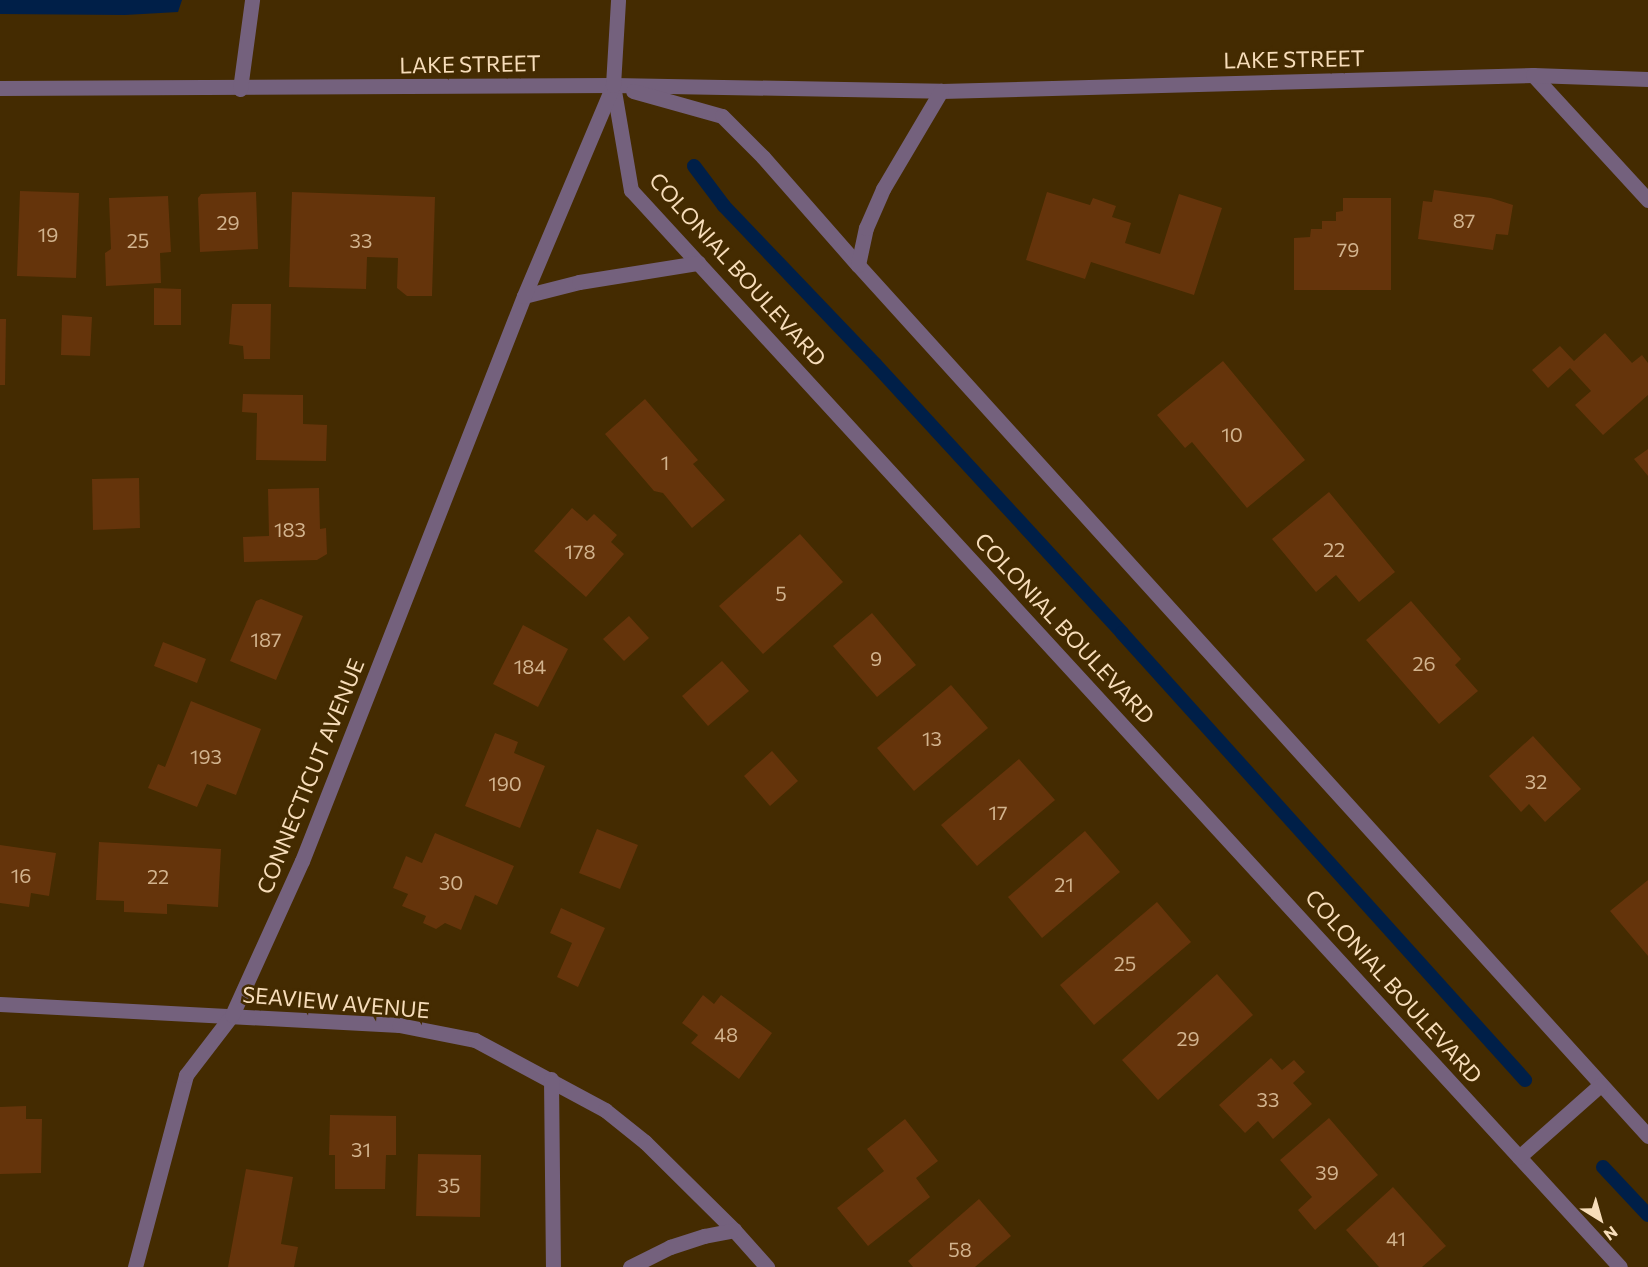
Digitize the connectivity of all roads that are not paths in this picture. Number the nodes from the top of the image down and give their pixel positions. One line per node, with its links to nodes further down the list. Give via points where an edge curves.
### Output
1 (252, 0): 7 (street)
2 (618, 0): 5 (street, CONNECTICUT AVENUE)
3 (1533, 75): 4 (street, LAKE STREET); 8 (street, LAKE STREET); 9 (street)
4 (1648, 80)
5 (613, 85): 7 (street, LAKE STREET); 8 (street, LAKE STREET); 10 (street, COLONIAL BOULEVARD, via 631,189); 11 (street, via 722,116); 12 (street, CONNECTICUT AVENUE)
6 (0, 88): 7 (street, LAKE STREET)
7 (240, 88)
8 (941, 91): 11 (street, via 883,189 866,228)
9 (1648, 200)
10 (698, 263): 12 (street, via 579,282); 18 (street, COLONIAL BOULEVARD)
11 (858, 265): 16 (street)
12 (524, 296): 14 (street, CONNECTICUT AVENUE, via 302,861)
13 (0, 1004): 14 (street, SEAVIEW AVENUE)
14 (232, 1015): 15 (street, SEAVIEW AVENUE, via 399,1025 475,1040); 20 (street, CONNECTICUT AVENUE, via 186,1075)
15 (551, 1079): 19 (street, SEAVIEW AVENUE, via 605,1110 645,1142); 21 (street)
16 (1600, 1085): 17 (street); 18 (street)
17 (1648, 1137)
18 (1519, 1157): 24 (street, COLONIAL BOULEVARD)
19 (734, 1230): 22 (street, via 669,1247); 23 (street, SEAVIEW AVENUE)
20 (135, 1267)
21 (554, 1267)
22 (630, 1267)
23 (766, 1267)
24 (1620, 1267)

